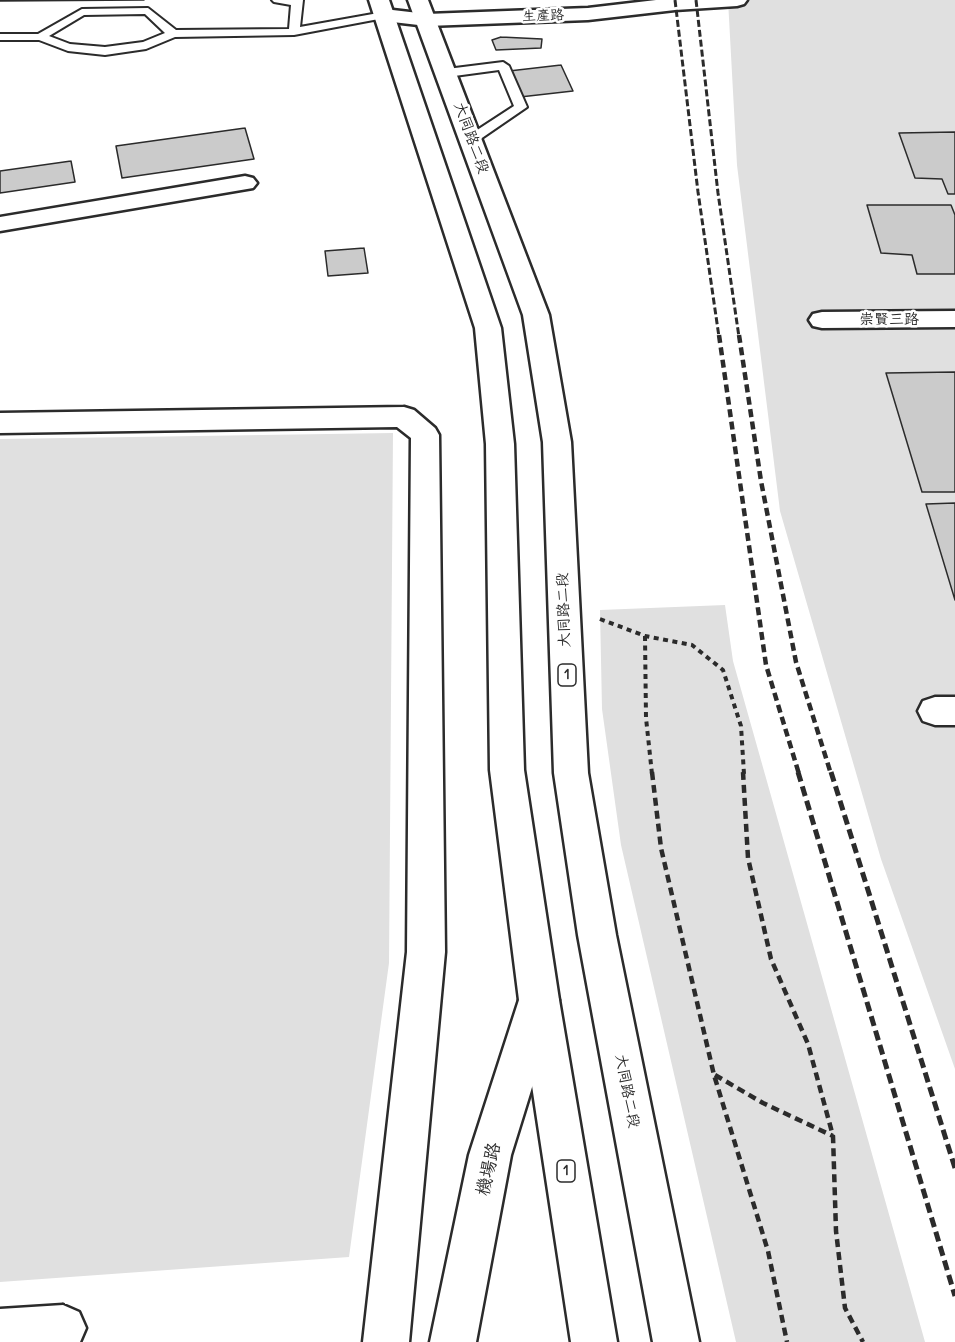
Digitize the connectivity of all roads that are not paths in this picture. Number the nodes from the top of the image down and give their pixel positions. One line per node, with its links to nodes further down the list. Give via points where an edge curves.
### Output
1 (278, 0): 3 (lane)
2 (737, 0): 4 (main road, 生產路, via 588,15)
3 (297, 2): 6 (lane)
4 (421, 6): 5 (main road, 生產路); 10 (main road, 大同路二段 / 1)
5 (382, 8): 6 (lane); 17 (main road, 1, via 488,328 500,444 507,770)
6 (294, 32): 7 (lane)
7 (173, 34): 9 (lane, via 146,45 105,51 68,47); 9 (lane, via 147,11 82,12)
8 (0, 37): 9 (lane)
9 (40, 37)
10 (447, 73): 11 (main road, 大同路二段 / 1); 11 (lane, via 503,66 521,107)
11 (472, 139): 23 (main road, 大同路二段 / 1, via 536,315 556,430 571,773 597,935)
12 (245, 183): 13 (main road)
13 (0, 224)
14 (822, 320): 15 (main road, 崇賢三路)
15 (955, 320)
16 (0, 423): 20 (main road, via 404,417 425,435 426,952)
17 (539, 1000): 21 (main road, 機場路, via 490,1155); 22 (main road, 1)
18 (63, 1328): 19 (main road)
19 (0, 1332)
20 (386, 1342)
21 (453, 1342)
22 (594, 1342)
23 (676, 1342)

